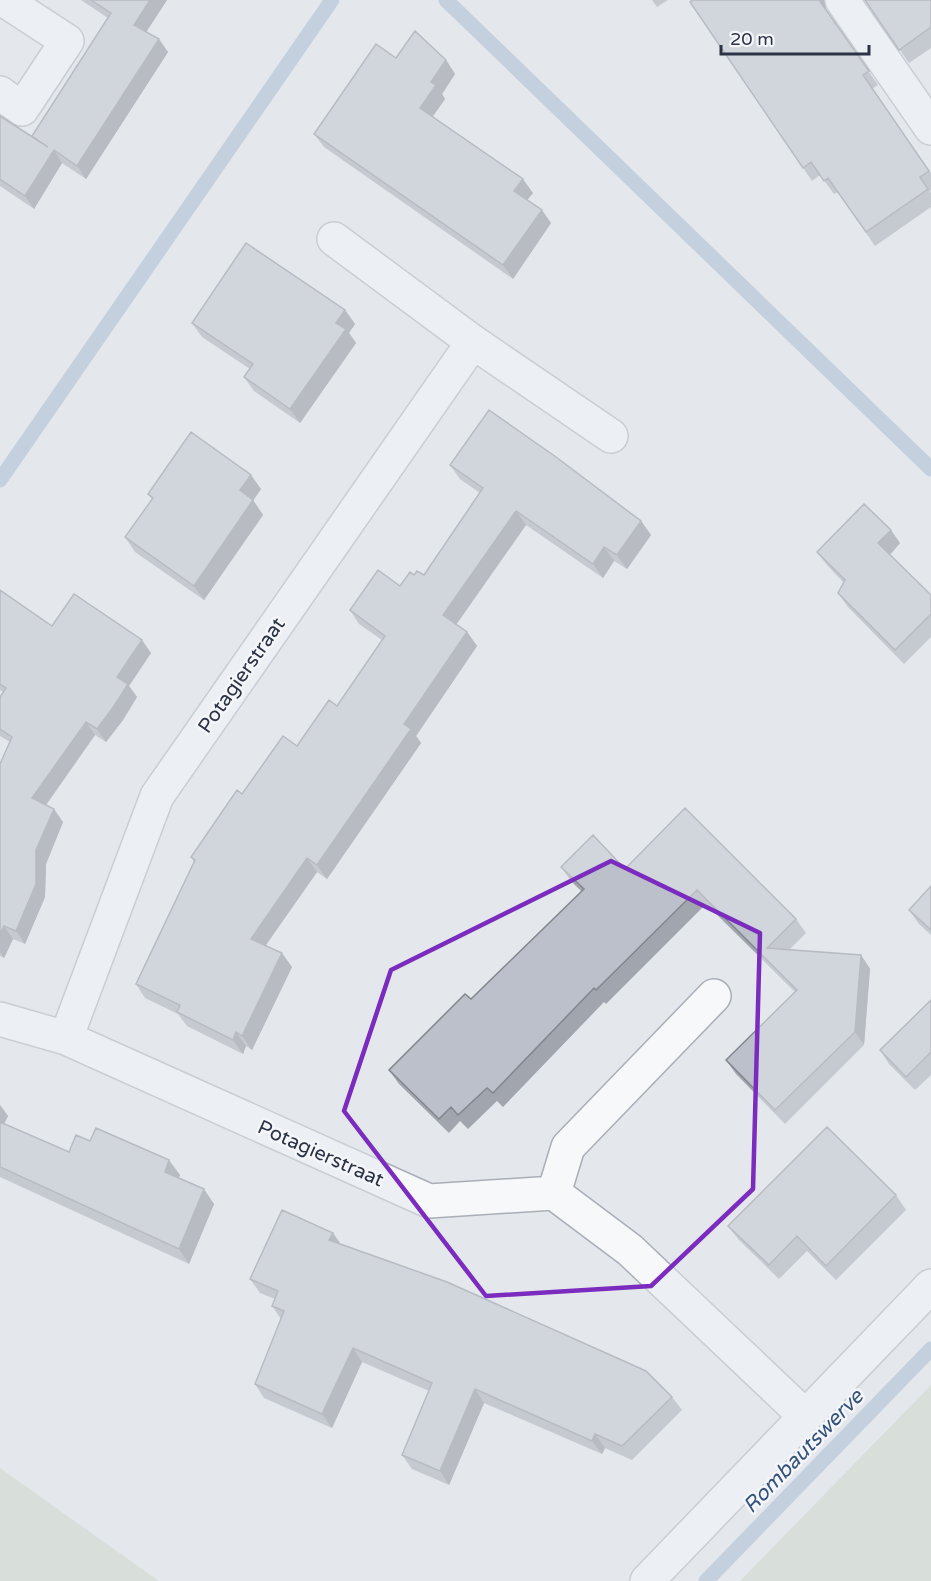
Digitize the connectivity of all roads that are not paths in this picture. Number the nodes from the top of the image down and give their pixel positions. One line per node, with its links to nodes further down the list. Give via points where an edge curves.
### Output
1 (4, 0): 3 (street, via 67,41 22,109)
2 (842, 0): 4 (street)
3 (0, 93)
4 (931, 128)
5 (334, 239): 6 (street)
6 (473, 342): 7 (street); 10 (street, Potagierstraat, via 157,796)
7 (611, 436)
8 (714, 996): 11 (street, via 568,1147)
9 (0, 1019): 10 (street, Potagierstraat)
10 (66, 1038): 11 (street, Potagierstraat, via 429,1201)
11 (554, 1193): 13 (street, via 630,1250)
12 (931, 1286): 13 (street)
13 (804, 1415): 14 (street)
14 (646, 1581)

